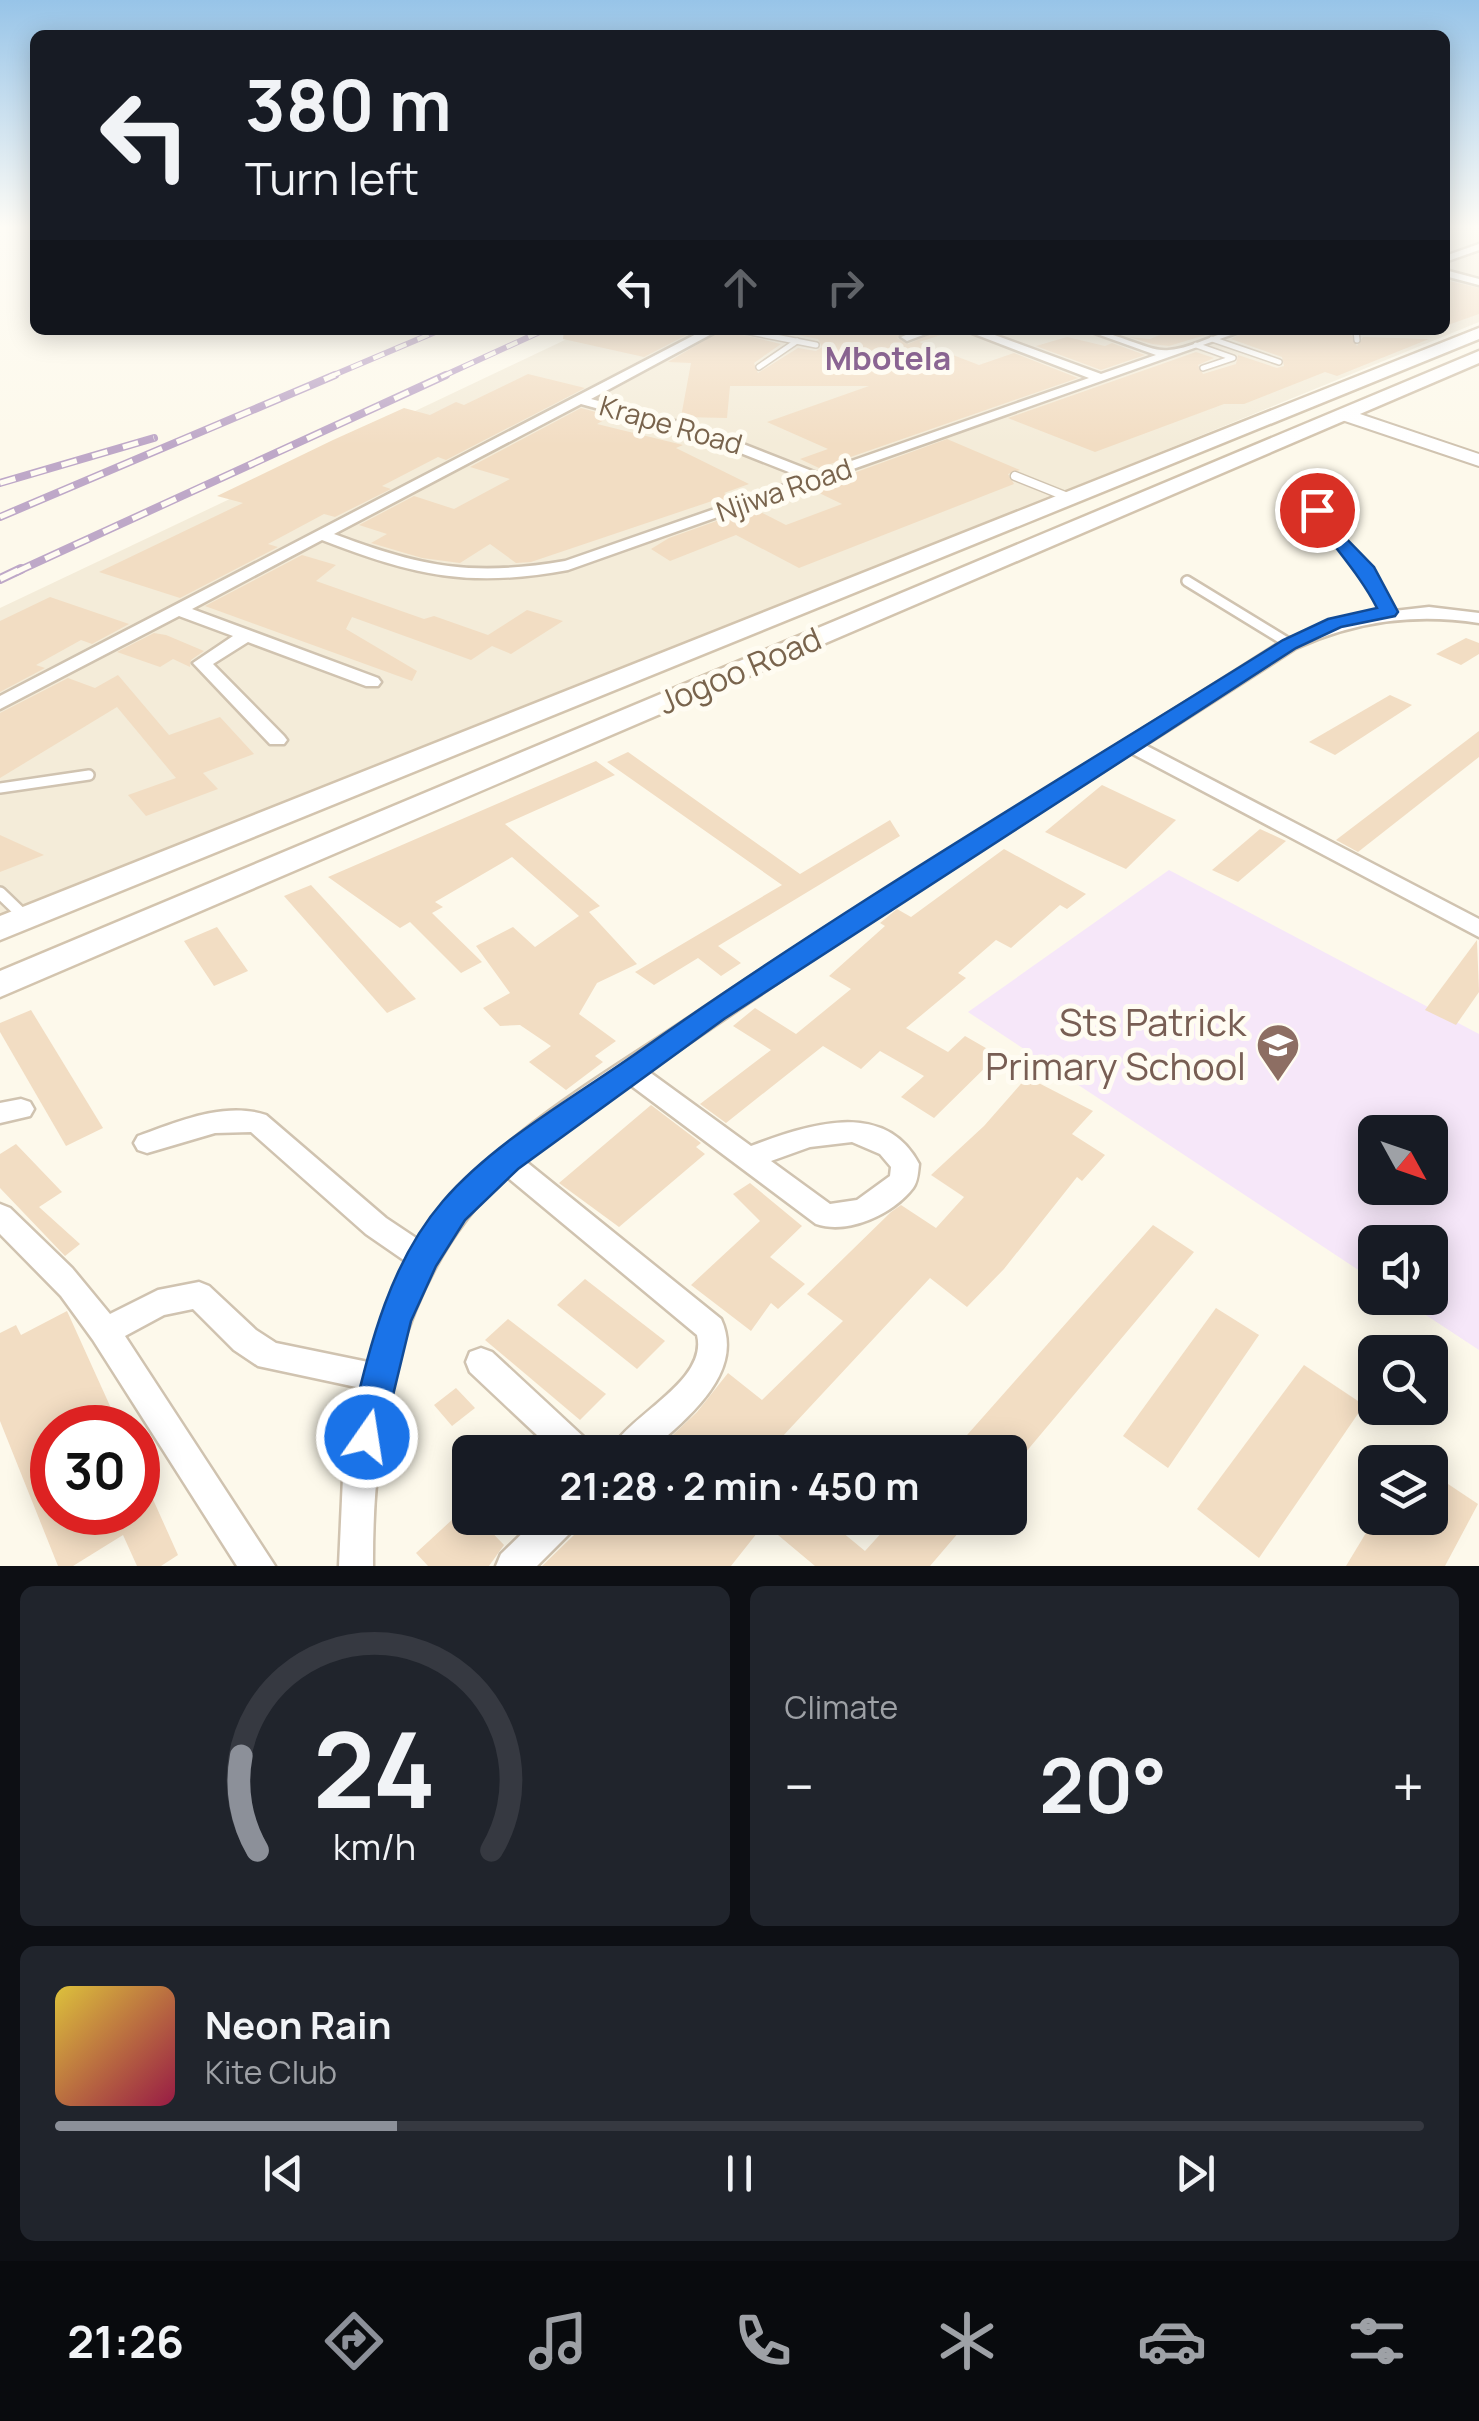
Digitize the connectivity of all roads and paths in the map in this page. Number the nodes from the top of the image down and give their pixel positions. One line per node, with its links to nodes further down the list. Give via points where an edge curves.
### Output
1 (1479, 333): 26 (main road, Jogoo Road)
2 (702, 335): 21 (street)
3 (766, 335): 12 (lane)
4 (916, 335): 9 (street)
5 (984, 335): 20 (street)
6 (1107, 335): 15 (street)
7 (1224, 335): 10 (street, Njiwa Road)
8 (1357, 335): 11 (lane)
9 (907, 338)
10 (1212, 339): 14 (street, Njiwa Road); 17 (lane)
11 (1358, 340)
12 (797, 341): 13 (lane); 18 (lane)
13 (816, 345)
14 (1196, 345): 15 (street, Njiwa Road); 19 (lane, via 1233,358)
15 (1166, 355): 20 (street, Njiwa Road)
16 (1479, 356): 22 (main road, Jogoo Road)
17 (1279, 362)
18 (758, 368)
19 (1203, 368)
20 (1102, 378): 25 (street, Njiwa Road)
21 (579, 400): 25 (street, Krape Road, via 709,433); 30 (street)
22 (1344, 415): 23 (street); 29 (main road, Jogoo Road)
23 (1479, 460)
24 (1015, 476): 28 (lane)
25 (816, 478): 30 (street, Njiwa Road, via 568,564 500,578 403,566)
26 (1113, 481): 28 (main road, Jogoo Road); 29 (main road)
27 (1301, 484): 33 (lane, via 1334,536 1367,571)
28 (1071, 498): 38 (main road, Jogoo Road)
29 (1152, 498): 40 (main road, Jogoo Road)
30 (322, 535): 32 (street)
31 (1186, 581): 36 (lane)
32 (178, 610): 35 (street); 39 (street)
33 (1388, 612): 34 (street); 36 (street, via 1335,623)
34 (1479, 618)
35 (246, 636): 37 (street); 41 (street, via 202,663)
36 (1290, 644): 42 (street)
37 (372, 682)
38 (612, 684): 40 (main road); 46 (main road, Jogoo Road)
39 (0, 703)
40 (648, 710): 48 (main road, Jogoo Road)
41 (277, 740)
42 (1132, 746): 47 (street); 49 (street)
43 (89, 775): 44 (lane)
44 (0, 788)
45 (0, 893): 46 (lane)
46 (14, 924)
47 (1479, 929)
48 (0, 985)
49 (630, 1071): 51 (street); 52 (street)
50 (147, 1143): 54 (street, via 216,1123 257,1122 376,1226)
51 (747, 1159): 51 (street, via 826,1216 864,1211 903,1181 905,1164 895,1149 857,1130 827,1130)
52 (507, 1161): 54 (street, via 454,1210); 59 (street, via 717,1340 716,1356 700,1380)
53 (0, 1216): 55 (street)
54 (423, 1258): 57 (street, via 394,1321)
55 (105, 1332): 57 (street, via 158,1303 198,1295 270,1356); 61 (street)
56 (481, 1362): 58 (street)
57 (380, 1378): 62 (street, via 367,1437)
58 (559, 1435)
59 (643, 1435)
60 (544, 1535): 63 (street)
61 (258, 1566)
62 (356, 1566)
63 (513, 1566)

